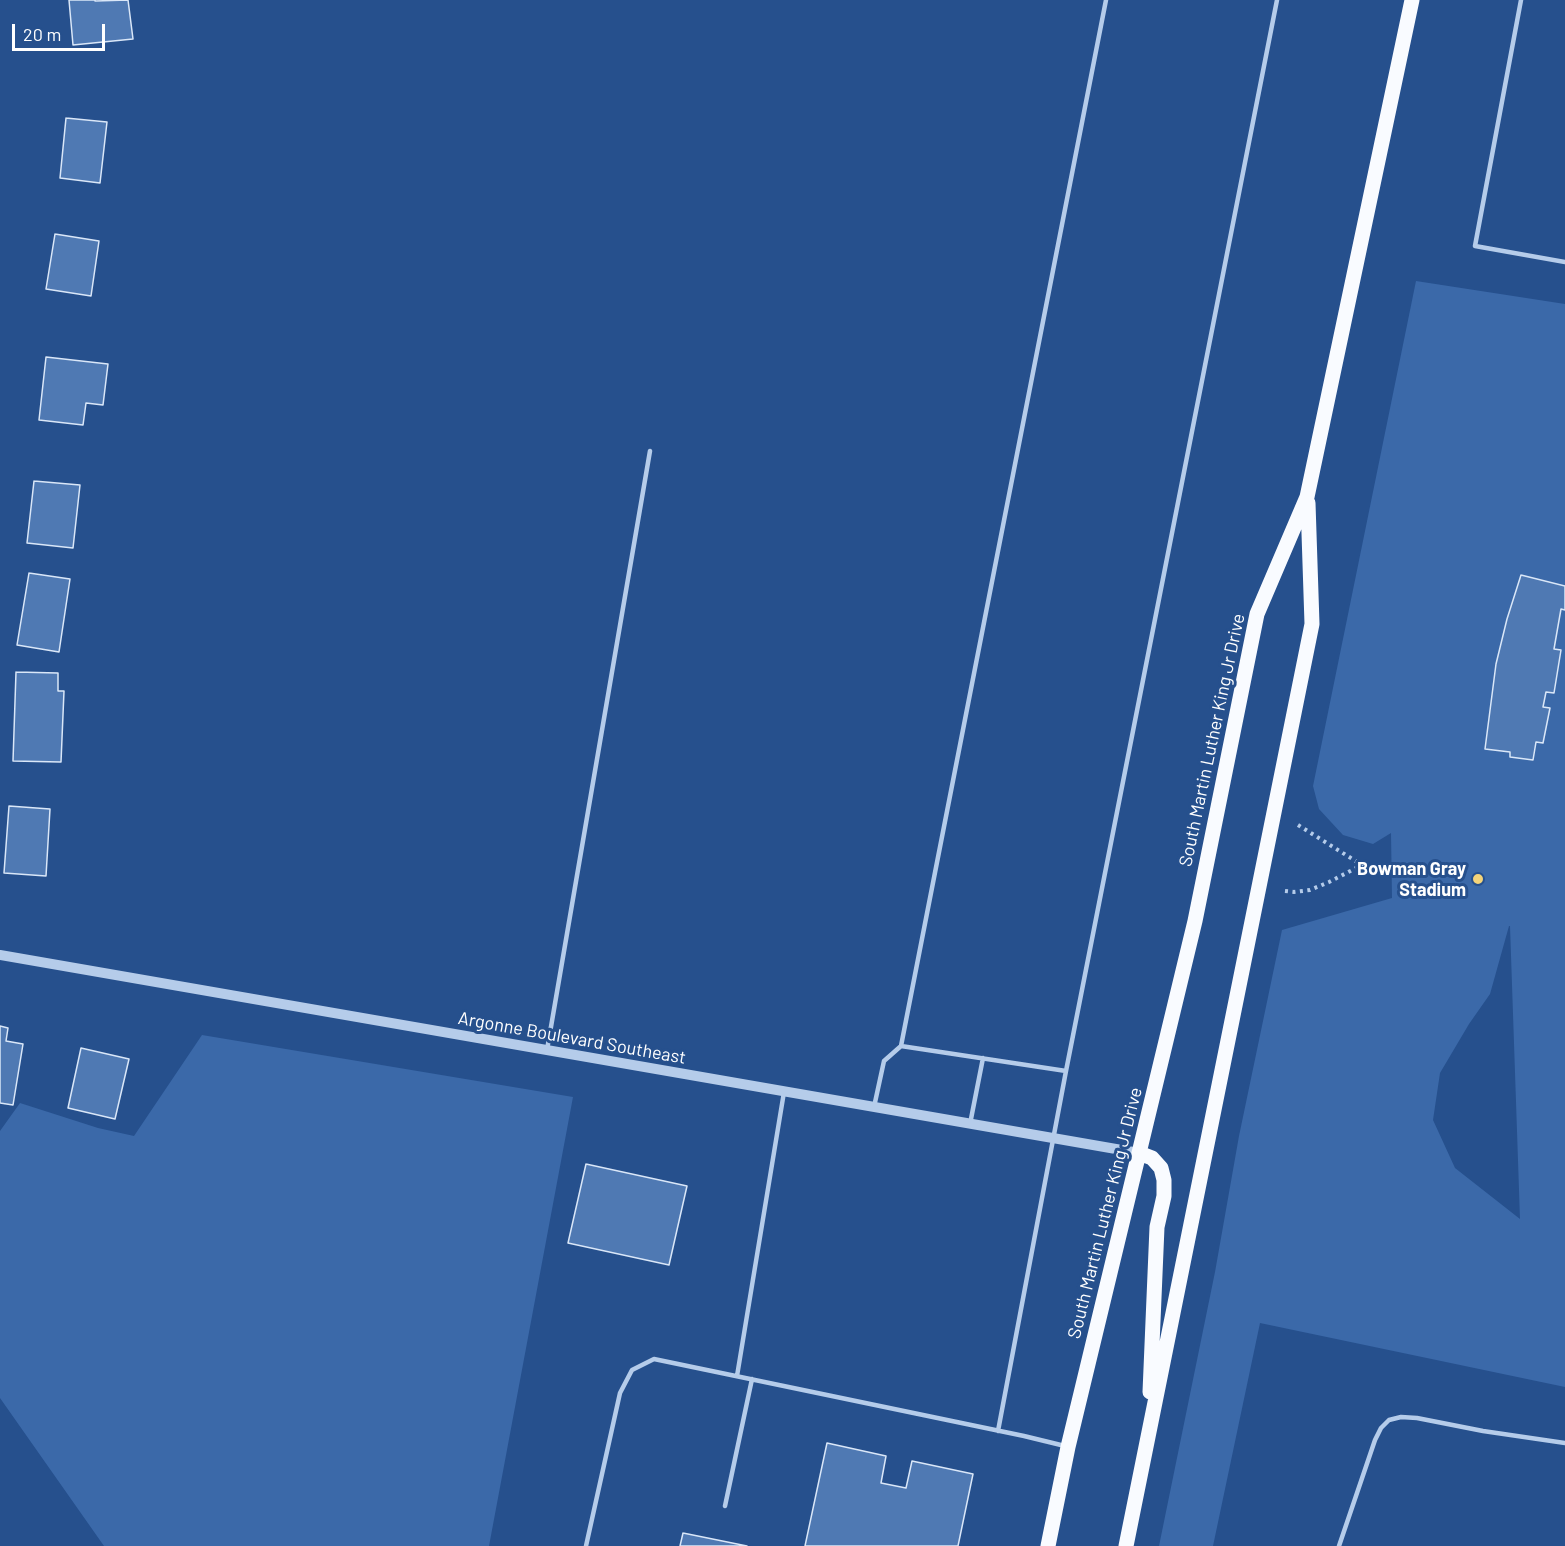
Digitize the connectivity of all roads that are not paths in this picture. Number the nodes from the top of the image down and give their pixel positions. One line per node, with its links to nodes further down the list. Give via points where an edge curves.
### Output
1 (1106, 0): 9 (lane)
2 (1277, 0): 12 (lane)
3 (1412, 0): 7 (main road)
4 (1521, 0): 5 (lane, via 1475,246)
5 (1565, 262)
6 (650, 451): 10 (lane)
7 (1307, 497): 17 (main road, South Martin Luther King Jr Drive, via 1257,614 1195,921); 21 (main road, via 1312,624)
8 (0, 955): 10 (street, Argonne Boulevard Southeast)
9 (901, 1047): 11 (lane); 14 (lane, via 884,1061)
10 (546, 1050): 13 (street, Argonne Boulevard Southeast)
11 (983, 1058): 12 (lane); 15 (lane)
12 (1066, 1071): 16 (lane)
13 (784, 1092): 14 (street, Argonne Boulevard Southeast); 18 (lane)
14 (874, 1107): 15 (street, Argonne Boulevard Southeast)
15 (970, 1124): 16 (street, Argonne Boulevard Southeast)
16 (1053, 1138): 17 (street, Argonne Boulevard Southeast); 20 (lane)
17 (1139, 1153): 21 (main road, via 1152,1158 1161,1168 1164,1180 1157,1227); 23 (main road, South Martin Luther King Jr Drive)
18 (737, 1376): 19 (lane); 25 (lane, via 654,1359 632,1370 620,1393)
19 (752, 1379): 20 (lane); 24 (lane)
20 (998, 1431): 23 (lane)
21 (1148, 1438): 27 (main road)
22 (1565, 1443): 28 (lane, via 1418,1418 1389,1420 1375,1440)
23 (1068, 1447): 26 (main road, South Martin Luther King Jr Drive)
24 (724, 1506)
25 (586, 1546)
26 (1048, 1546)
27 (1126, 1546)
28 (1339, 1546)

